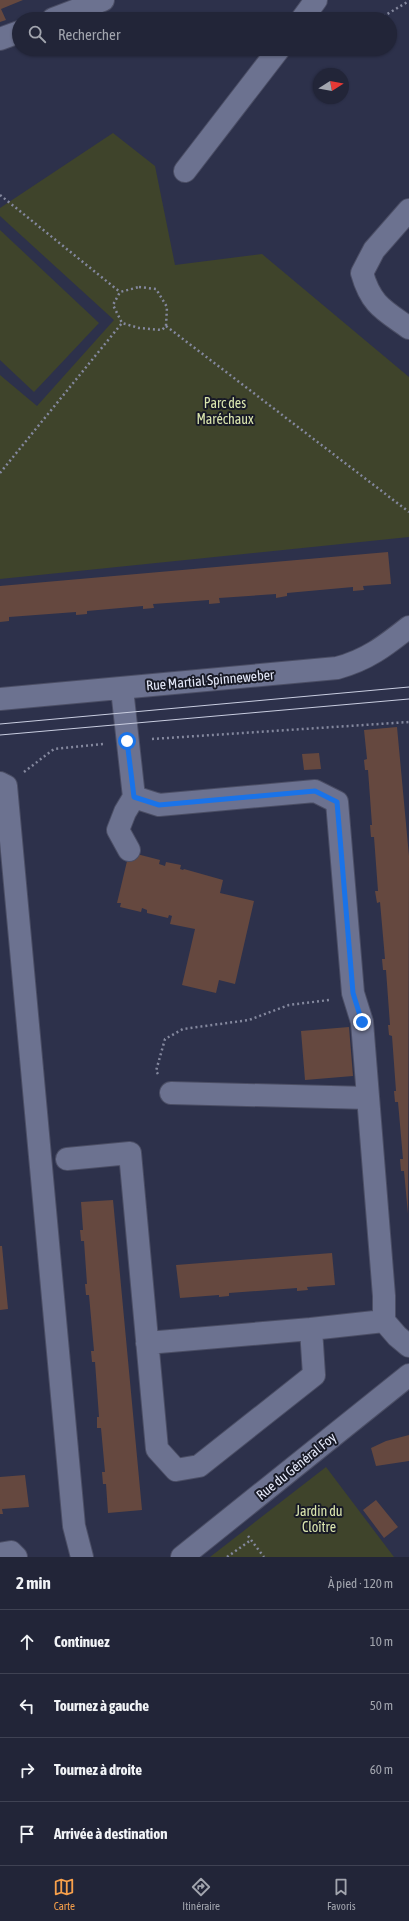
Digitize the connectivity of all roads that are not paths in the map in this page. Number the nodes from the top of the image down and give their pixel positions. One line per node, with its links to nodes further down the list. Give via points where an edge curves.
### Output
1 (104, 0): 3 (street)
2 (316, 0): 4 (street)
3 (72, 12)
4 (307, 12)
5 (12, 35): 6 (street)
6 (0, 39)
7 (274, 56): 8 (street)
8 (185, 171)
9 (409, 210): 10 (street, via 374,250 362,274 367,291 381,308)
10 (409, 328)
11 (409, 627): 12 (street, Rue Martial Spinneweber, via 356,663 337,668)
12 (122, 689): 13 (street, Rue Martial Spinneweber); 15 (street)
13 (0, 699)
14 (3, 785): 27 (street, via 74,1526)
15 (134, 797): 16 (street, via 118,830); 18 (street, via 159,805 315,791 337,802 354,997 362,1022)
16 (129, 850)
17 (171, 1092): 18 (street)
18 (368, 1098): 20 (street)
19 (66, 1159): 22 (street, via 130,1153)
20 (384, 1321): 21 (street); 23 (street)
21 (311, 1329): 22 (street); 22 (street, via 314,1375 199,1466 176,1470 157,1449)
22 (148, 1343)
23 (409, 1346)
24 (409, 1375): 28 (street, Rue du Général Foy)
25 (0, 1554): 26 (street, via 11,1552)
26 (16, 1557)
27 (82, 1557)
28 (182, 1557)

